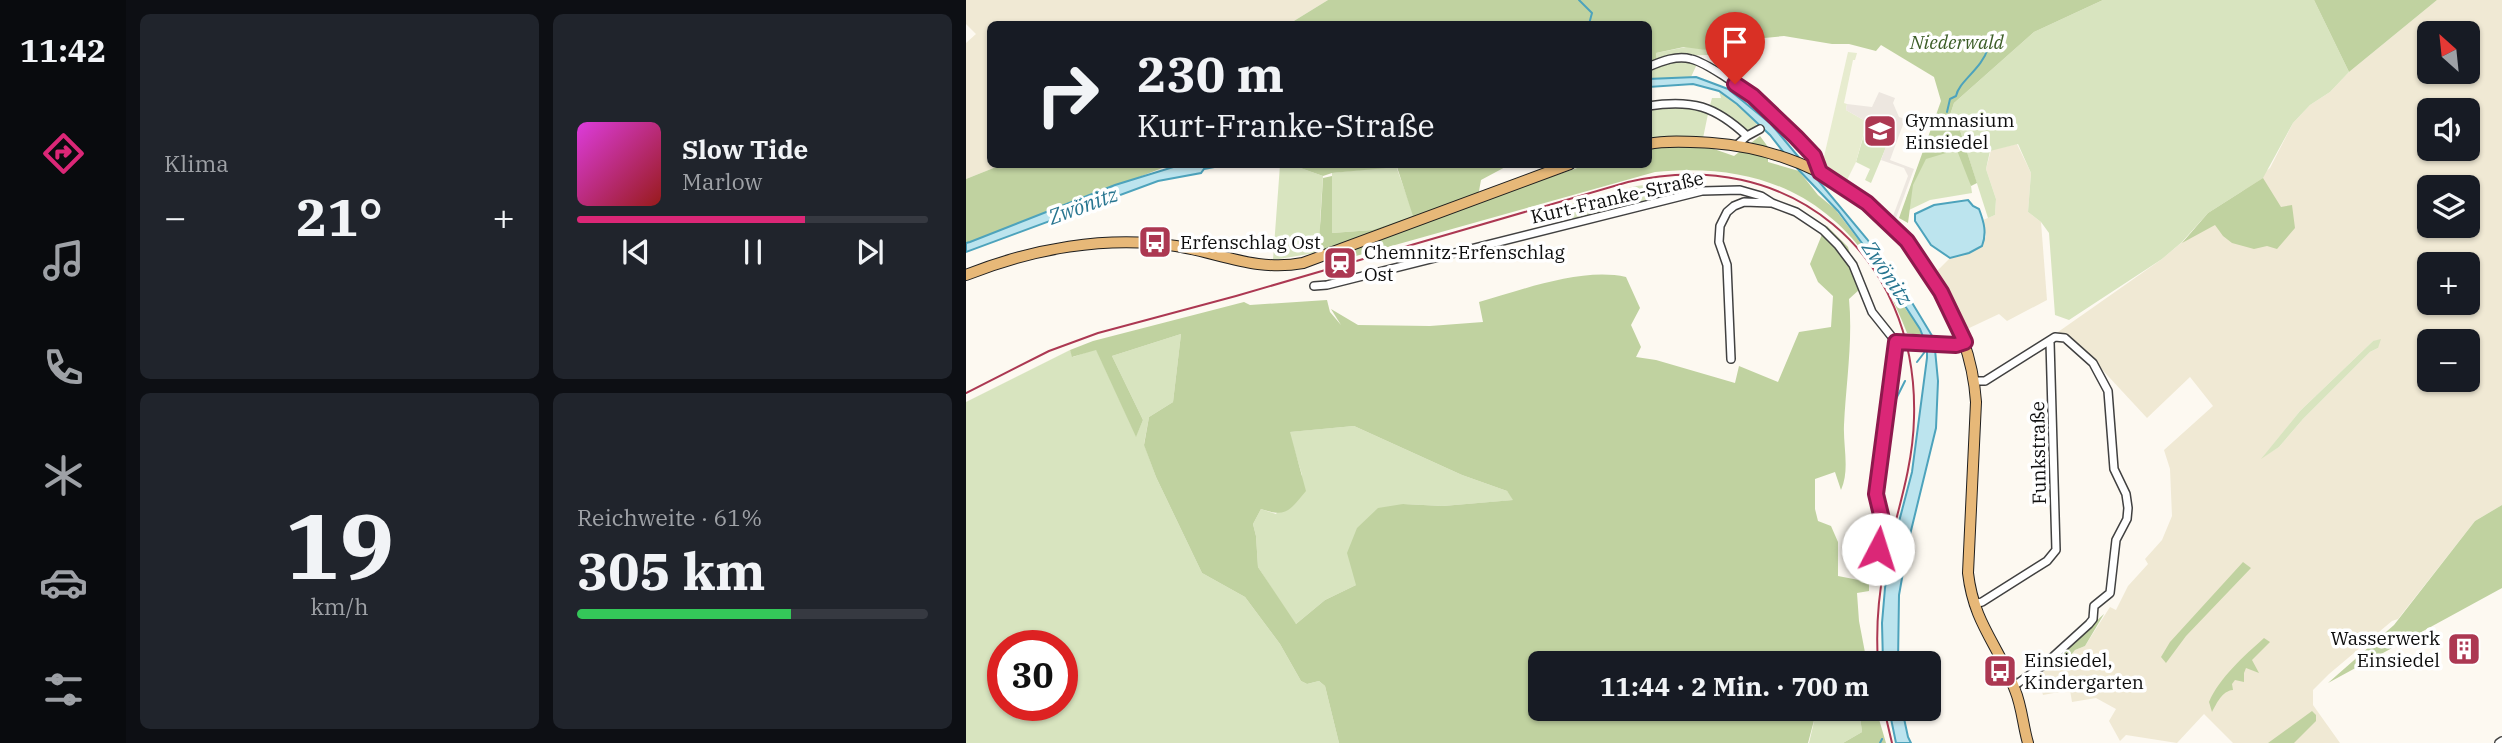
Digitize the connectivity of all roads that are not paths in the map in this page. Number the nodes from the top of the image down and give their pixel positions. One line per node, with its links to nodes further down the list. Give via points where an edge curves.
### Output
1 (1652, 66): 8 (street, via 1690,58 1735,84 1796,137 1814,156)
2 (1652, 106): 4 (street, via 1696,104 1734,123)
3 (1760, 129): 4 (street)
4 (1747, 136): 6 (street)
5 (1652, 144): 6 (main road)
6 (1737, 145): 8 (main road)
7 (1559, 168): 10 (main road, via 1303,264 1265,267 1176,246 1116,244 1046,250)
8 (1820, 172): 13 (main road, via 1867,203 1907,241 1941,292)
9 (1772, 203): 11 (street, Kurt-Franke-Straße, via 1740,190 1702,191); 12 (street, Kurt-Franke-Straße, via 1796,212 1838,244 1853,265 1872,312); 15 (street, via 1734,206 1720,226 1719,242 1727,265)
10 (966, 275)
11 (1314, 286)
12 (1896, 342): 13 (street); 17 (street, via 1876,494 1882,519 1878,549)
13 (1965, 342): 16 (main road)
14 (2050, 342): 16 (street, via 1985,381); 18 (street, Funkstraße, via 2056,550 2047,561); 19 (street, via 2055,337 2065,338 2093,363 2104,380 2114,469 2126,494 2127,519 2116,540 2110,593 2094,606 2093,619)
15 (1731, 359)
16 (1975, 381): 18 (main road, via 1968,573)
17 (1859, 553)
18 (1974, 604): 19 (main road)
19 (2014, 686): 20 (main road)
20 (2028, 743)

